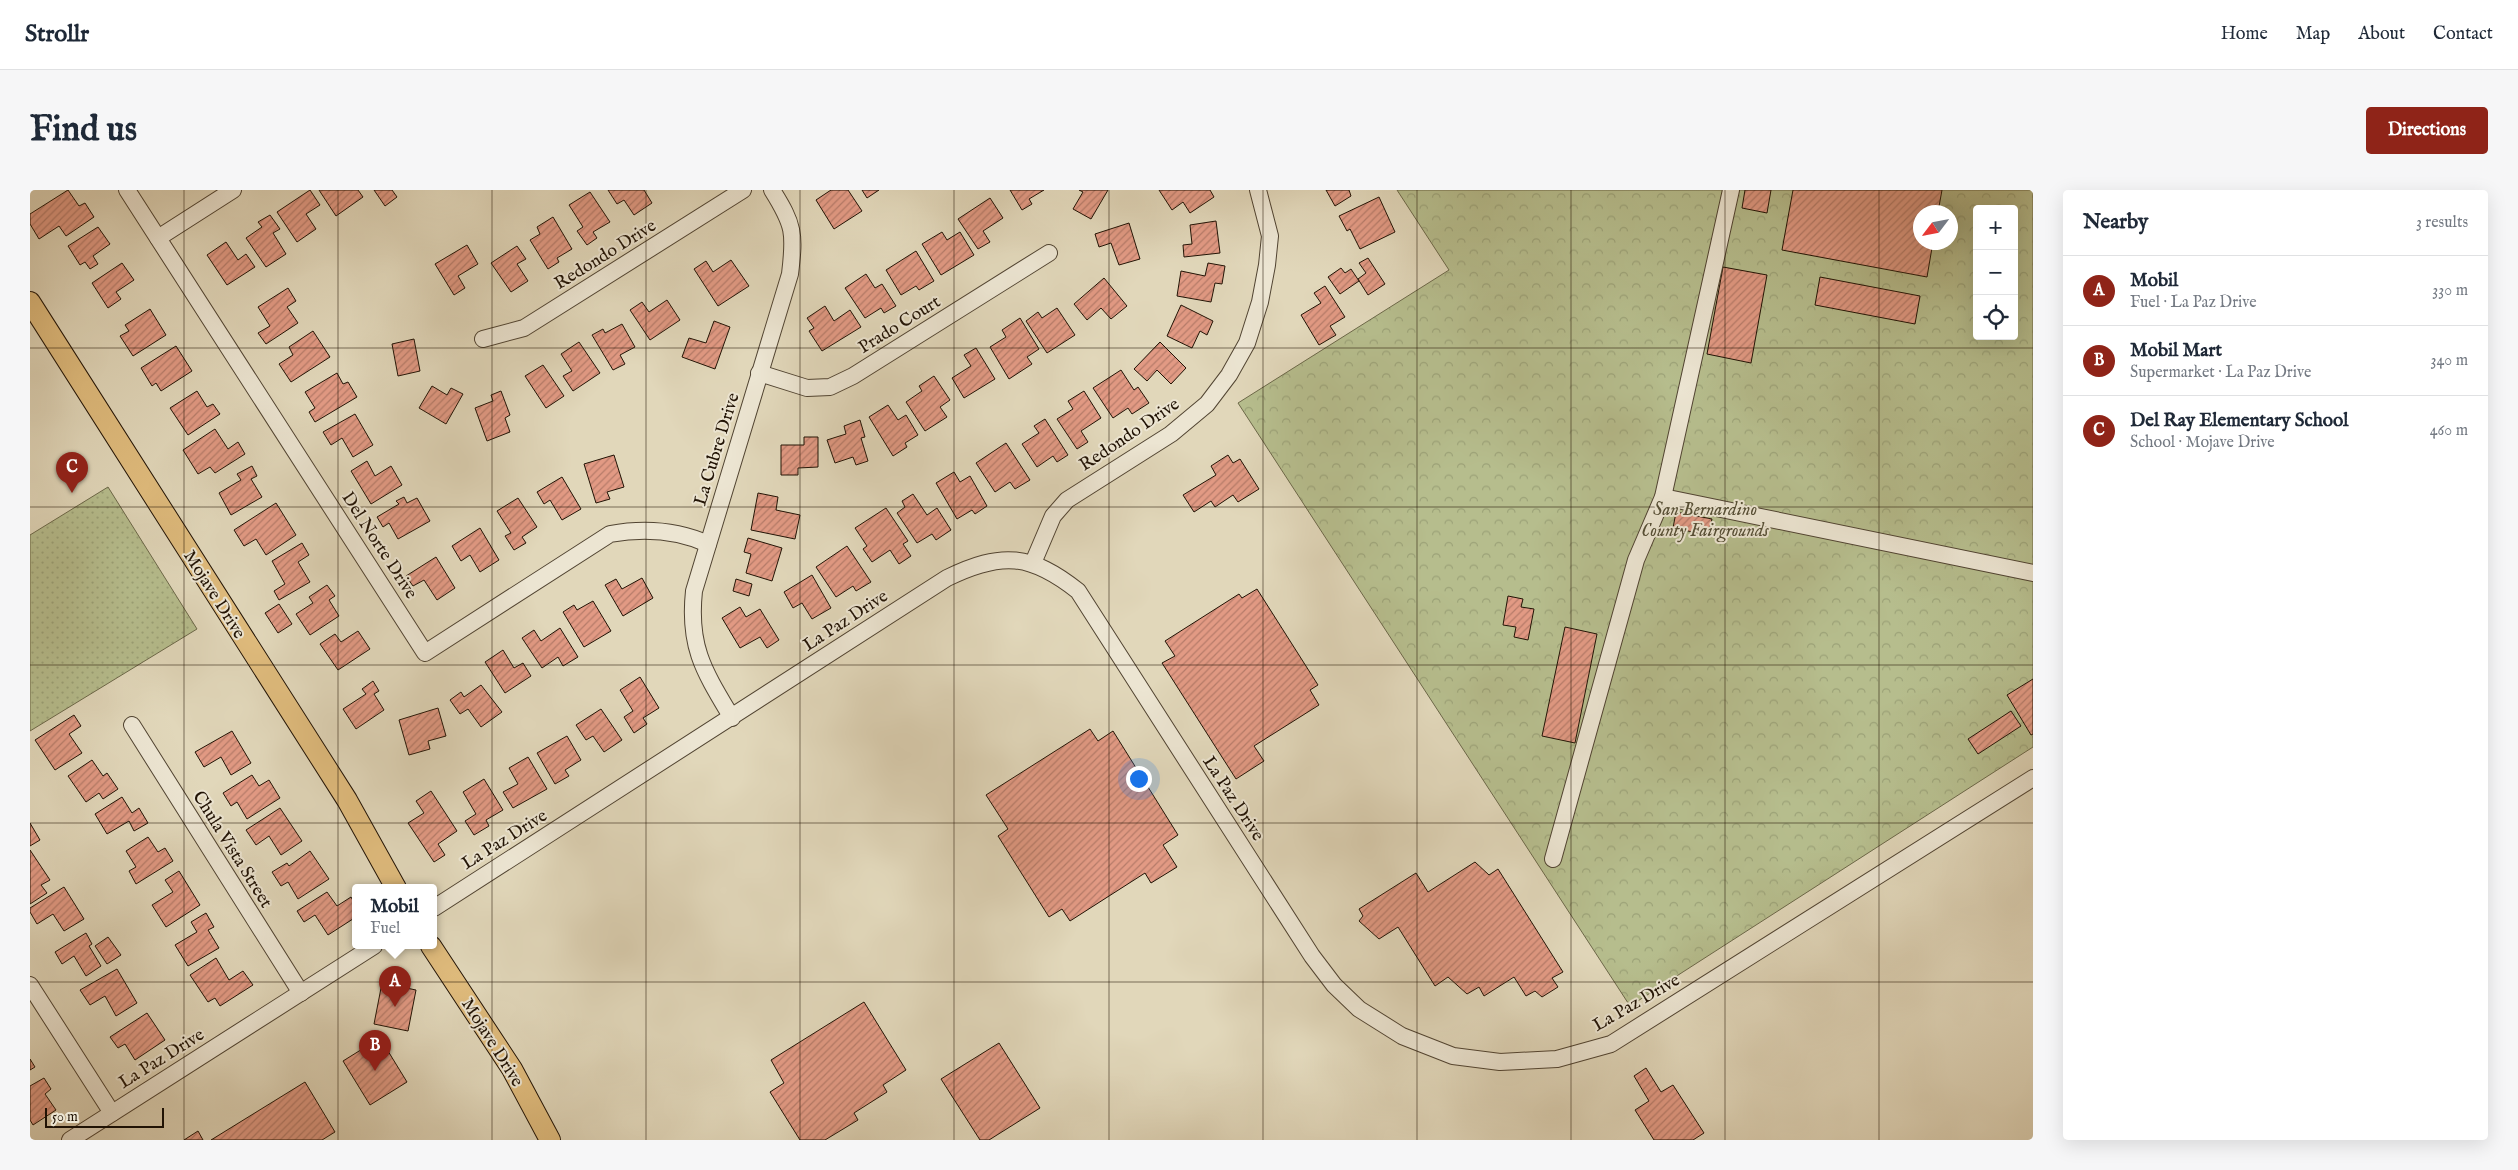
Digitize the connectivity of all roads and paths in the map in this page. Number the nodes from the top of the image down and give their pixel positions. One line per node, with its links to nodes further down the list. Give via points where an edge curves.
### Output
1 (128, 190): 7 (street, Del Norte Drive)
2 (233, 190): 7 (street)
3 (743, 190): 10 (street, Redondo Drive, via 524,328)
4 (772, 190): 11 (street, La Cubre Drive, via 788,215 794,241 790,274)
5 (1258, 190): 14 (street, Redondo Drive, via 1270,236 1268,265 1246,343 1229,374 1207,404 1171,434 1067,500 1053,516)
6 (1731, 190): 12 (street)
7 (158, 238): 13 (street, Del Norte Drive, via 425,653 610,534 656,530 692,537)
8 (1049, 253): 11 (street, Prado Court, via 853,376 830,387 807,388)
9 (30, 302): 20 (main road, Mojave Drive, via 347,800)
10 (483, 339)
11 (759, 373): 13 (street, La Cubre Drive)
12 (1663, 497): 15 (street); 19 (street, via 1636,560)
13 (708, 544): 16 (street, La Cubre Drive, via 694,590 694,636 699,659)
14 (1033, 563): 16 (street, La Paz Drive, via 1002,560 974,564 947,578); 18 (street, La Paz Drive, via 1058,575 1078,591 1312,956 1334,985 1359,1009 1402,1036 1453,1056 1500,1062 1556,1058 1611,1044)
15 (2033, 573)
16 (732, 718): 21 (street, La Paz Drive)
17 (132, 725): 25 (street, Chula Vista Street)
18 (2033, 778)
19 (1553, 859)
20 (394, 884)
21 (437, 906)
22 (369, 949): 25 (street, La Paz Drive)
23 (433, 949): 28 (main road, Mojave Drive, via 512,1069)
24 (30, 985): 26 (street)
25 (301, 993): 26 (street, La Paz Drive)
26 (112, 1113): 27 (street, La Paz Drive)
27 (70, 1140)
28 (550, 1140)

